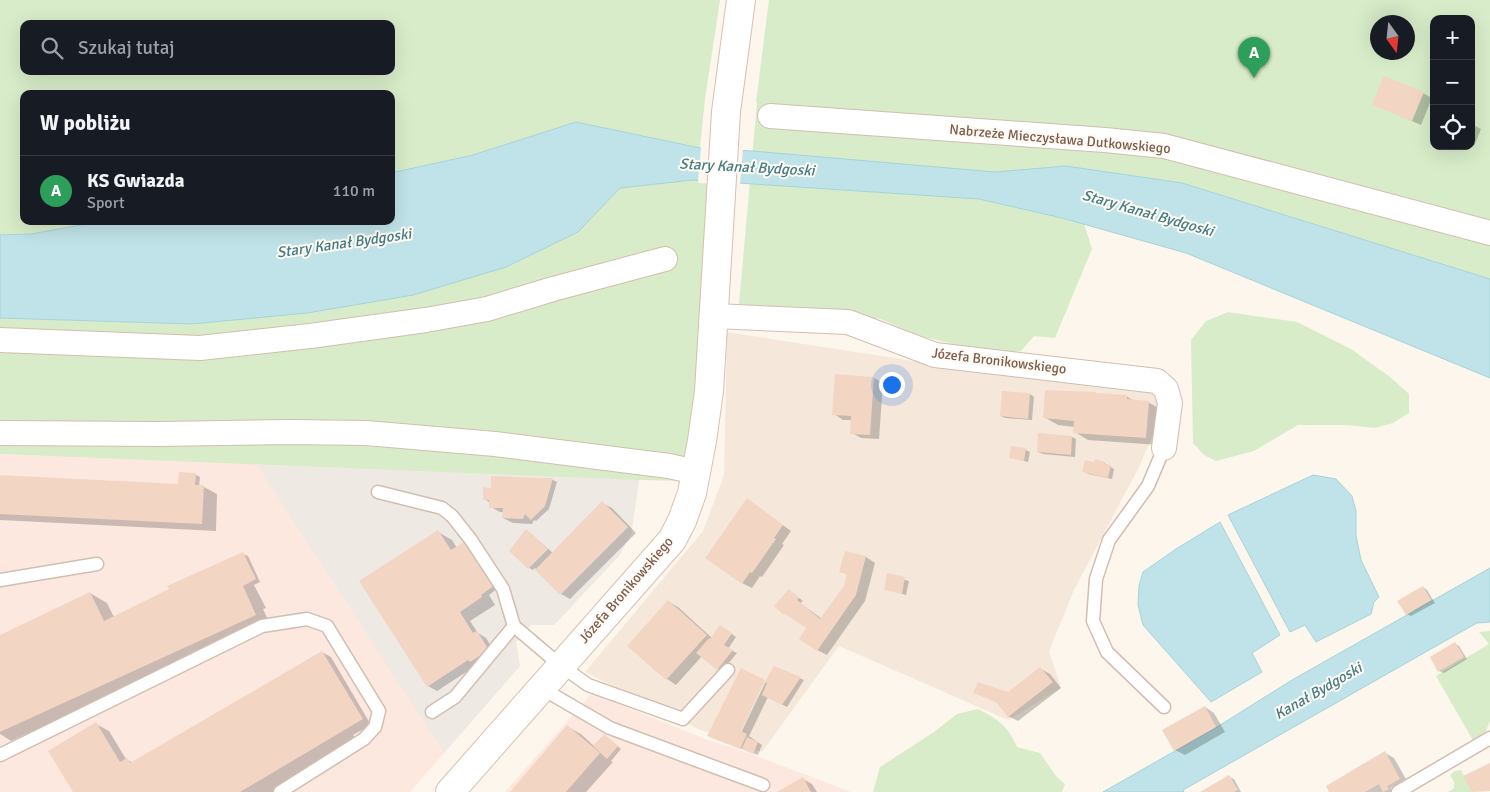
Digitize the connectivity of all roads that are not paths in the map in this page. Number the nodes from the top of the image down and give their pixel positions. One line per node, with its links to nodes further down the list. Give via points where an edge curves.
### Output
1 (741, 0): 5 (street, Józefa Bronikowskiego, via 725,128)
2 (770, 116): 3 (street, Nabrzeże Mieczysława Dutkowskiego, via 1164,146)
3 (1490, 233)
4 (665, 259): 6 (street, via 487,309 310,336 200,348)
5 (714, 316): 8 (street, Józefa Bronikowskiego, via 848,322 935,355 1157,381 1166,389 1170,403); 9 (street, Józefa Bronikowskiego, via 709,391)
6 (0, 340)
7 (0, 433): 9 (street, via 366,433 495,444)
8 (1164, 448): 17 (lane, via 1148,486 1109,540 1096,579 1093,621 1107,652)
9 (696, 472): 14 (street, Józefa Bronikowskiego, via 692,493 672,540)
10 (378, 492): 13 (lane, via 442,508 452,516 503,588)
11 (97, 564): 12 (lane)
12 (0, 580)
13 (514, 626): 14 (lane); 18 (lane, via 455,697)
14 (560, 666): 15 (lane, via 588,685 683,719); 16 (street, Józefa Bronikowskiego)
15 (728, 670)
16 (541, 688): 21 (lane, via 610,728); 23 (street, Józefa Bronikowskiego)
17 (1164, 706)
18 (432, 712)
19 (1490, 738): 24 (lane)
20 (0, 755): 22 (lane, via 262,626 307,619 327,626 379,711 375,727 364,739)
21 (762, 785)
22 (280, 792)
23 (450, 792)
24 (1398, 792)

